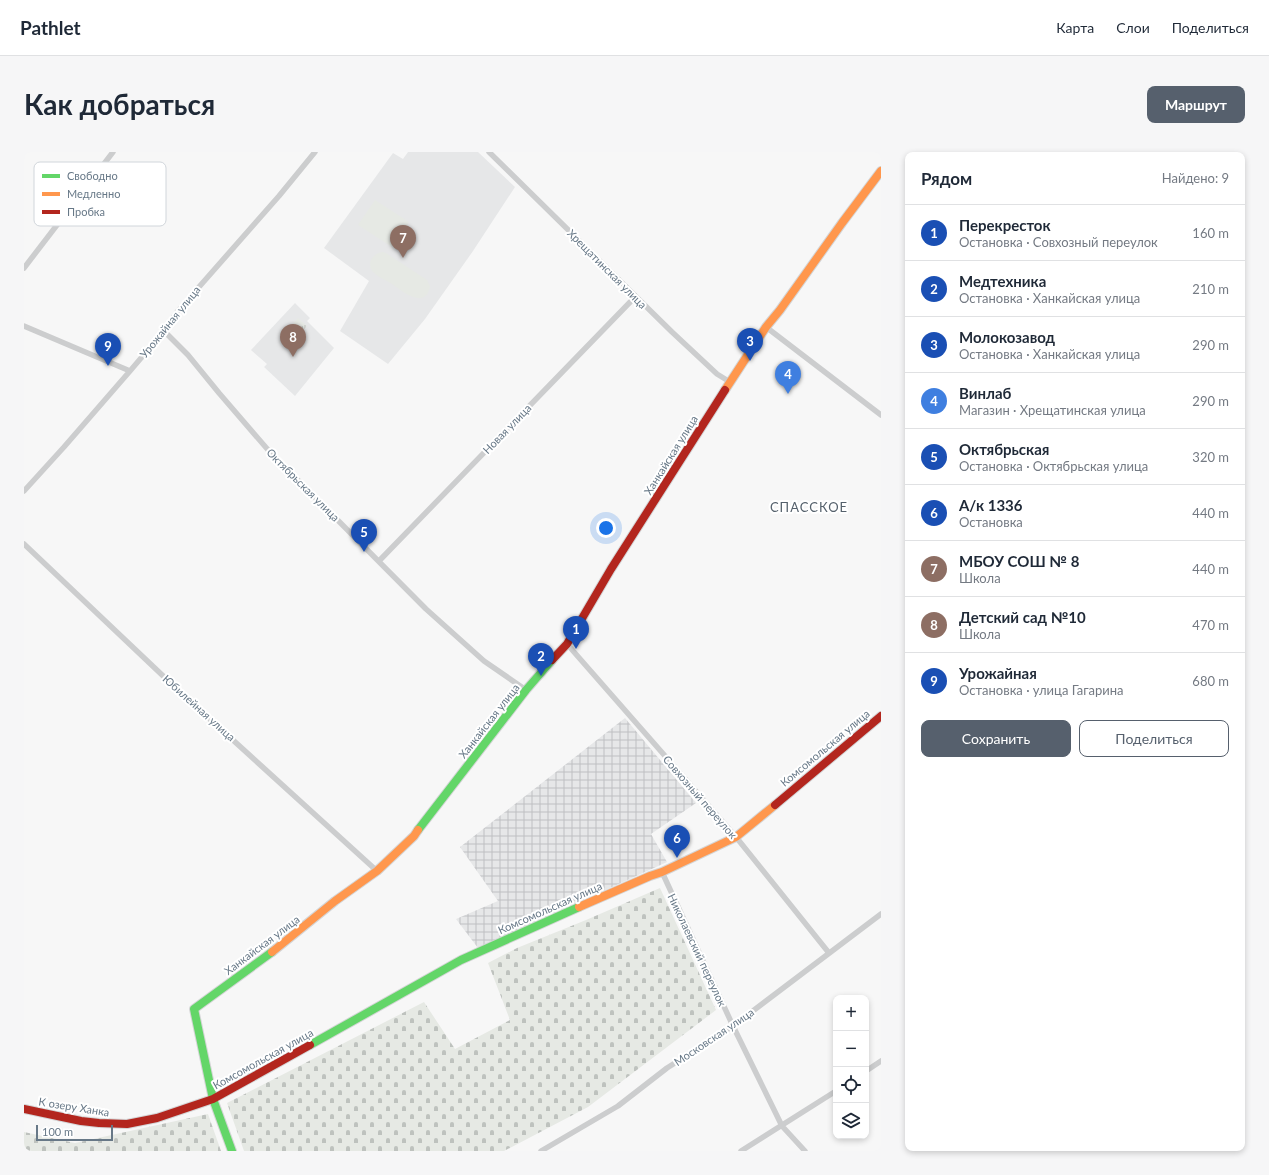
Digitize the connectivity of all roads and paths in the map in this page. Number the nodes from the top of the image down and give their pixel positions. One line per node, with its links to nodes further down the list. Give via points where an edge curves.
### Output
1 (113, 152): 4 (street)
2 (315, 152): 11 (street, Урожайная улица, via 177,312)
3 (489, 152): 8 (street, Хрещатинская улица)
4 (105, 162)
5 (881, 171): 10 (street, Ханкайская улица)
6 (56, 226): 7 (street)
7 (24, 268)
8 (635, 297): 13 (street, Хрещатинская улица, via 717,374); 17 (street, Новая улица)
9 (24, 326): 12 (street)
10 (766, 327): 13 (street, Ханкайская улица); 14 (street)
11 (164, 331): 12 (street, Урожайная улица); 17 (street, Октябрьская улица, via 188,355 269,451)
12 (130, 371): 15 (street, Урожайная улица)
13 (730, 382): 18 (street, Ханкайская улица, via 611,569)
14 (881, 415)
15 (24, 491)
16 (24, 544): 22 (street, Юбилейная улица)
17 (379, 561): 19 (street, Октябрьская улица, via 465,644)
18 (567, 644): 19 (street, Ханкайская улица); 21 (street, Совхозный переулок)
19 (526, 690): 22 (street, Ханкайская улица, via 414,836)
20 (881, 716): 21 (street, Комсомольская улица)
21 (736, 837): 23 (street, Комсомольская улица); 25 (street, Совхозный переулок)
22 (376, 870): 30 (street, Ханкайская улица, via 194,1009)
23 (662, 872): 26 (street, Николаевский переулок); 30 (street, Комсомольская улица, via 461,960)
24 (881, 914): 25 (street, Московская улица)
25 (829, 953): 26 (street, Московская улица)
26 (733, 1026): 32 (street, Николаевский переулок); 34 (street, Московская улица, via 667,1068 618,1106)
27 (881, 1062): 28 (street)
28 (869, 1069)
29 (833, 1093): 32 (street)
30 (213, 1099): 31 (street, К озеру Ханка, via 157,1118 127,1124 81,1121); 33 (street)
31 (24, 1109)
32 (782, 1126): 35 (street); 36 (street, Николаевский переулок)
33 (232, 1151)
34 (541, 1151)
35 (741, 1151)
36 (804, 1151)

